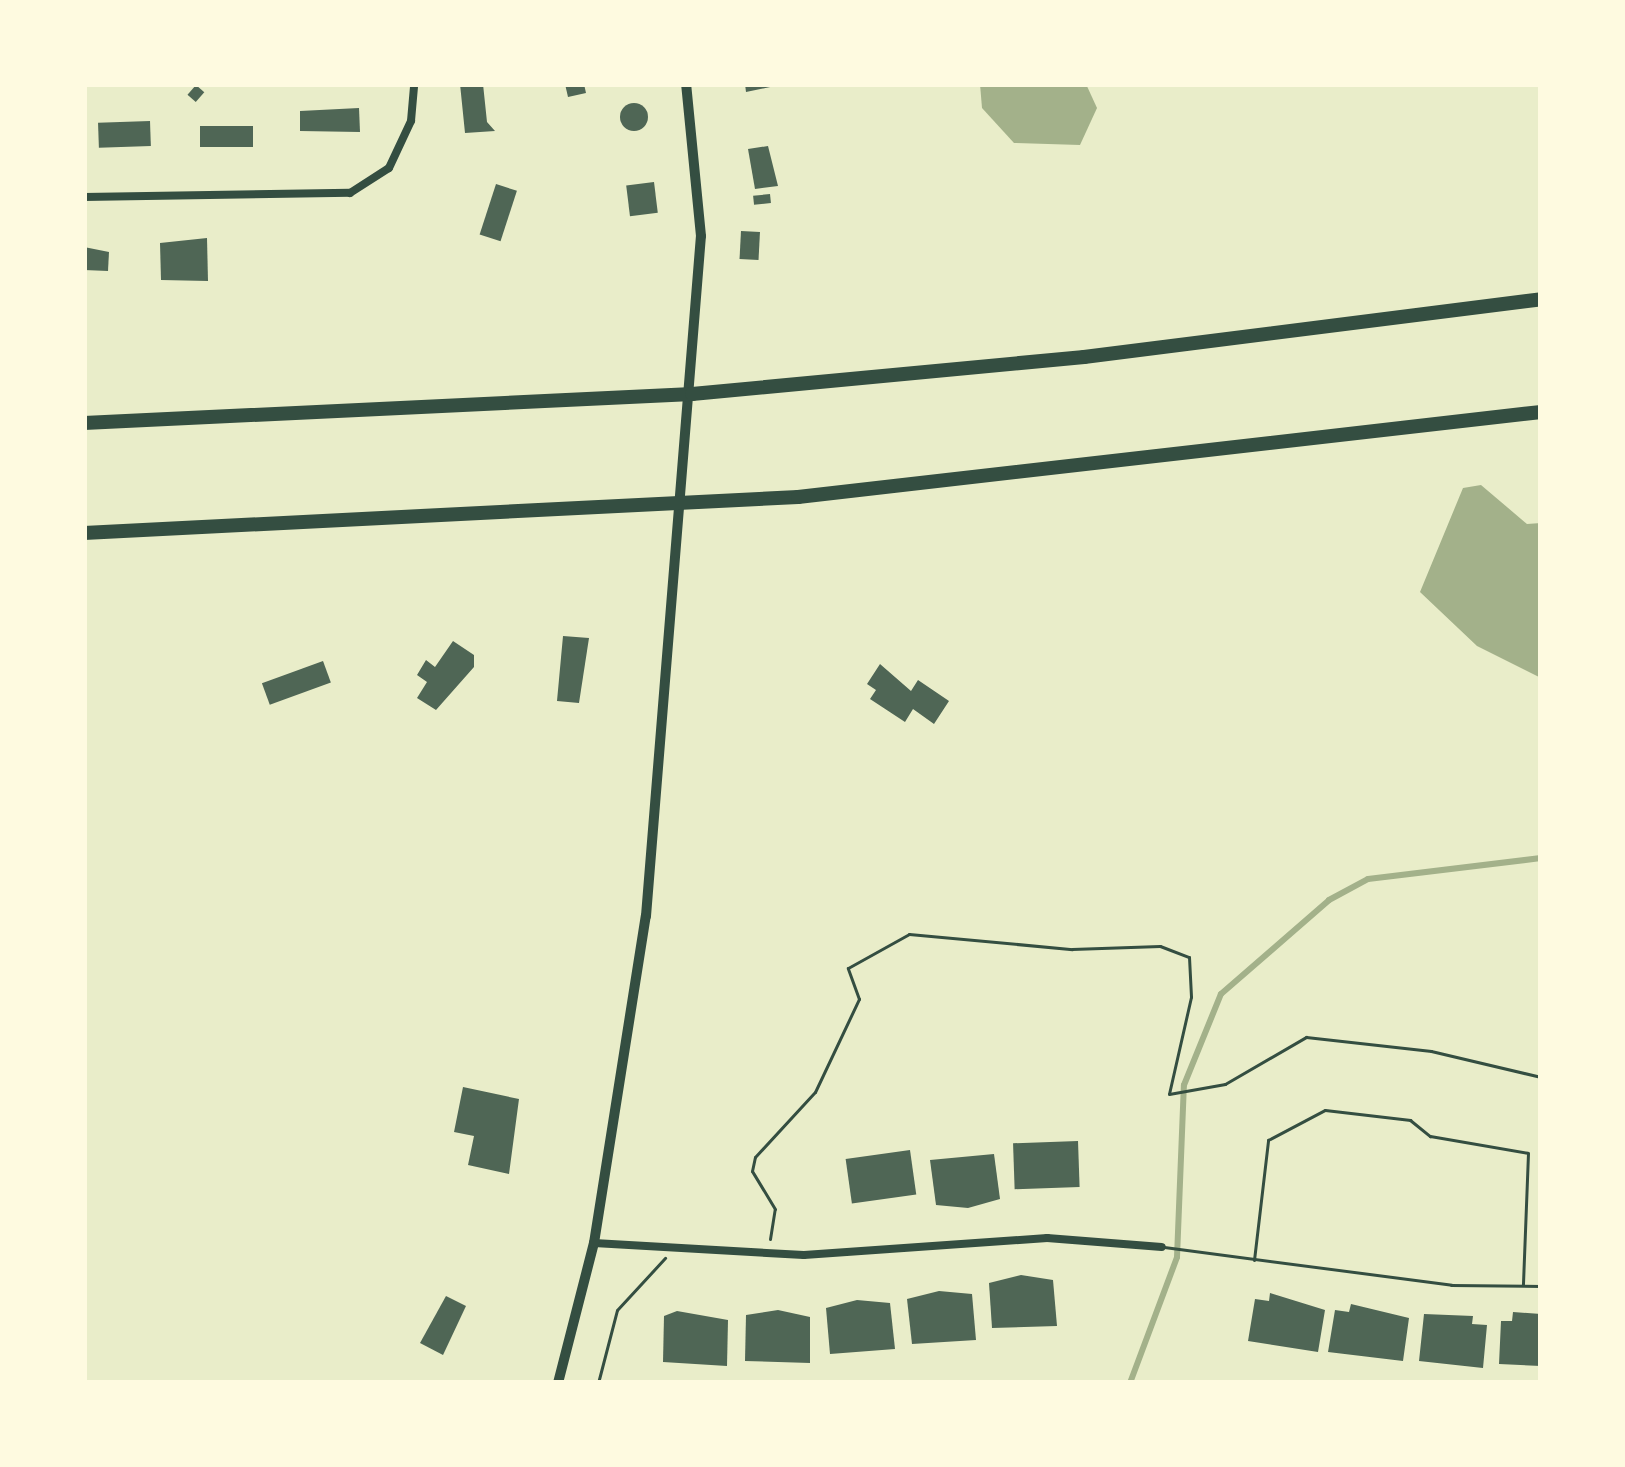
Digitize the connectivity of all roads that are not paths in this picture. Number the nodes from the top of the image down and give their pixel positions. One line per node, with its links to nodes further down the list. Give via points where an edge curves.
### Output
1 (414, 84): 3 (street, via 411,121 389,168 350,193)
2 (686, 84): 8 (main road, via 701,236 647,902)
3 (84, 197)
4 (1541, 299): 6 (highway, via 749,389)
5 (1541, 412): 7 (highway, via 1132,464 732,502)
6 (84, 423)
7 (84, 533)
8 (594, 1243): 9 (street, via 894,1252 1047,1238); 13 (main road)
9 (1162, 1246): 10 (lane)
10 (1254, 1260): 11 (lane, via 1451,1285); 11 (lane, via 1268,1140 1325,1110 1410,1120 1430,1136 1528,1153)
11 (1523, 1285): 12 (lane)
12 (1541, 1286)
13 (558, 1383)

